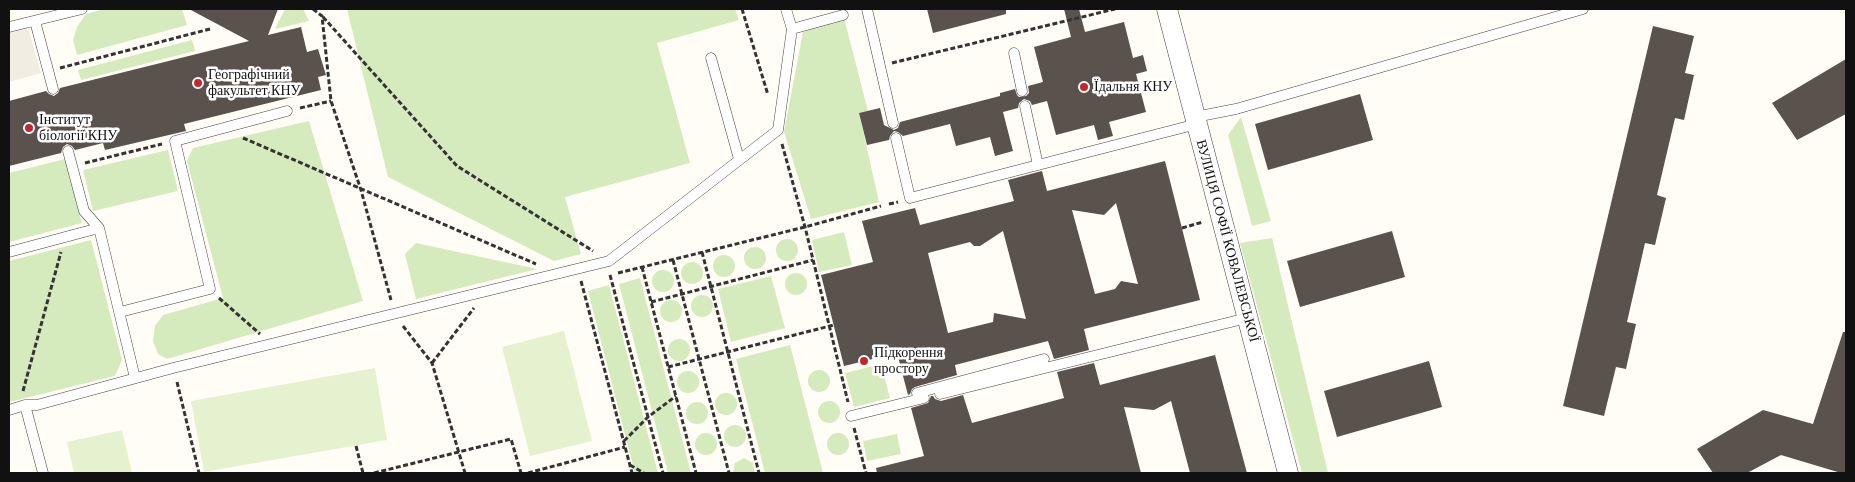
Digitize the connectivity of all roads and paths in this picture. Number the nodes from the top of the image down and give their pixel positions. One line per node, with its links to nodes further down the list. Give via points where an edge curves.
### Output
1 (82, 9): 11 (lane)
2 (313, 9): 10 (path)
3 (742, 9): 22 (path)
4 (786, 9): 14 (lane)
5 (867, 9): 17 (lane)
6 (1115, 9): 17 (path)
7 (1167, 9): 25 (street, ВУЛИЦЯ СОФІЇ КОВАЛЕВСЬКОЇ)
8 (1583, 9): 25 (lane)
9 (843, 15): 14 (lane)
10 (322, 16): 21 (path); 46 (path, via 457,166)
11 (34, 21): 12 (lane); 18 (lane)
12 (9, 27)
13 (210, 28): 18 (path)
14 (792, 29): 28 (lane)
15 (1014, 54): 20 (lane)
16 (710, 58): 32 (lane)
17 (880, 66): 26 (lane)
18 (48, 71): 19 (lane)
19 (53, 89)
20 (1022, 91)
21 (331, 101): 24 (path); 35 (path)
22 (769, 101)
23 (1025, 106): 33 (lane)
24 (287, 111): 27 (lane)
25 (1196, 120): 33 (lane); 61 (street, ВУЛИЦЯ СОФІЇ КОВАЛЕВСЬКОЇ)
26 (893, 123)
27 (221, 128): 30 (lane); 35 (path)
28 (778, 130): 32 (lane); 38 (path)
29 (896, 138): 33 (lane, via 910,198)
30 (175, 141): 34 (path); 55 (lane)
31 (68, 152): 34 (lane)
32 (739, 159): 46 (lane)
33 (1038, 165)
34 (72, 166): 39 (lane, via 84,211)
35 (360, 190): 49 (path); 60 (path)
36 (881, 206): 38 (path)
37 (1207, 221): 40 (path)
38 (805, 227): 43 (path); 45 (path)
39 (99, 228): 41 (lane); 59 (lane)
40 (1182, 228)
41 (65, 237): 42 (lane); 74 (path, via 20,400)
42 (9, 252)
43 (702, 252): 44 (path); 54 (path)
44 (673, 260): 47 (path); 57 (path)
45 (813, 260): 54 (path); 63 (path)
46 (609, 261): 48 (lane)
47 (642, 267): 50 (path); 58 (path)
48 (577, 268): 49 (lane); 53 (path)
49 (557, 274): 56 (lane)
50 (610, 275): 51 (path); 78 (path)
51 (603, 277)
52 (588, 280): 53 (path)
53 (581, 282): 79 (path)
54 (711, 286): 57 (path); 65 (path)
55 (210, 289): 59 (lane); 64 (path)
56 (487, 291): 60 (lane); 68 (path)
57 (682, 294): 58 (path); 66 (path)
58 (651, 302): 69 (path)
59 (120, 312): 71 (lane)
60 (395, 315): 64 (lane); 68 (path)
61 (1247, 318): 73 (lane); 98 (street, ВУЛИЦЯ СОФІЇ КОВАЛЕВСЬКОЇ)
62 (834, 325): 63 (path)
63 (829, 326): 65 (path); 77 (path)
64 (272, 344): 70 (lane)
65 (728, 352): 66 (path); 96 (path)
66 (699, 359): 69 (path); 95 (path)
67 (1044, 359): 73 (lane, via 917,393)
68 (432, 363): 82 (path)
69 (668, 367): 72 (path)
70 (173, 368): 71 (lane); 85 (path)
71 (135, 378): 74 (lane)
72 (676, 396): 78 (path); 94 (path)
73 (919, 399): 77 (lane)
74 (36, 405): 75 (lane)
75 (25, 406): 76 (lane); 84 (lane)
76 (9, 410)
77 (851, 416): 97 (path)
78 (648, 417): 79 (path); 93 (path)
79 (624, 441): 81 (path)
80 (356, 446): 86 (path)
81 (625, 447): 83 (path); 90 (path)
82 (458, 452): 87 (path); 88 (path); 89 (path, via 512,439)
83 (629, 464): 91 (path); 92 (path)
84 (42, 473)
85 (199, 473)
86 (363, 473)
87 (374, 473)
88 (465, 473)
89 (521, 473)
90 (528, 473)
91 (632, 473)
92 (644, 473)
93 (663, 473)
94 (696, 473)
95 (729, 473)
96 (759, 473)
97 (866, 473)
98 (1288, 473)

